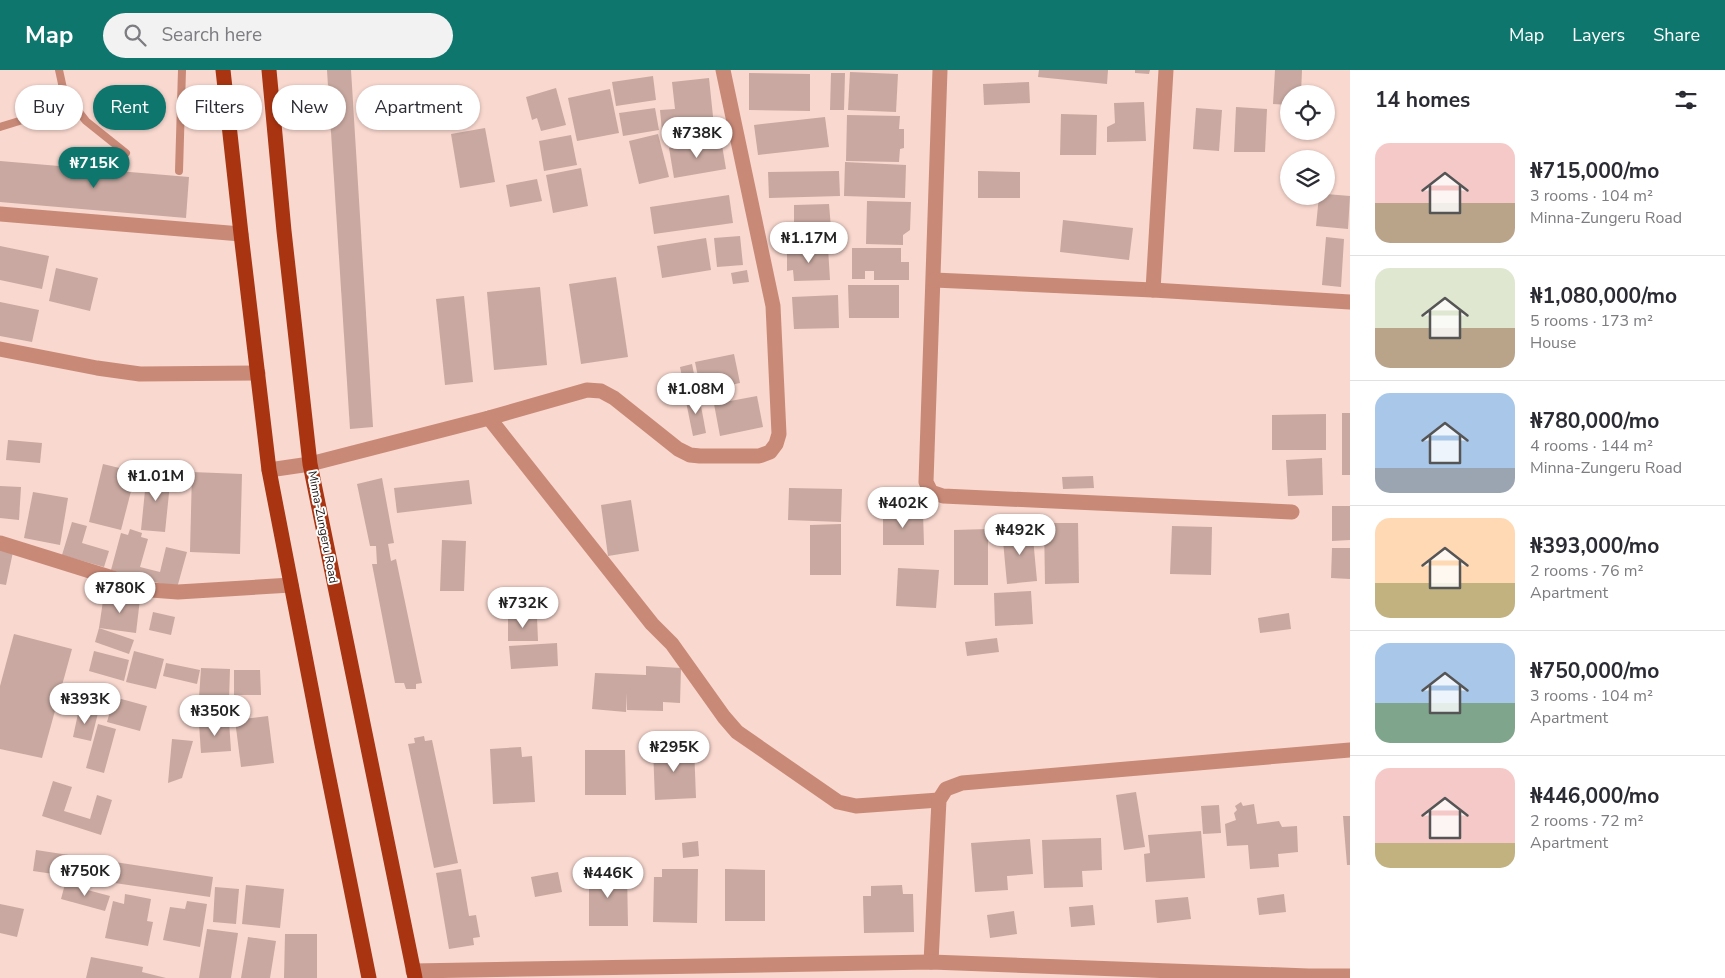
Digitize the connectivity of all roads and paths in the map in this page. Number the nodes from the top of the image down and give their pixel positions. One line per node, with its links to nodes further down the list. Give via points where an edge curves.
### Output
1 (59, 70): 8 (lane)
2 (182, 70): 13 (lane)
3 (223, 70): 15 (main road)
4 (269, 70): 22 (main road, Minna-Zungeru Road)
5 (723, 70): 21 (street, via 773,306 779,434 776,444 770,452 759,456 690,455 678,450 602,391 587,390)
6 (940, 70): 16 (street)
7 (1166, 70): 17 (street)
8 (62, 85)
9 (83, 118): 12 (lane)
10 (15, 122): 11 (lane)
11 (0, 127)
12 (126, 153)
13 (179, 171)
14 (0, 214): 15 (street)
15 (241, 234): 20 (main road)
16 (934, 280): 17 (street); 24 (street, via 926,482 931,492 943,496)
17 (1153, 290): 18 (street)
18 (1350, 302)
19 (0, 349): 20 (street, via 140,374)
20 (258, 372): 23 (main road)
21 (489, 418): 22 (street); 28 (street, via 652,624 672,644 736,732 838,802 856,806)
22 (310, 464): 23 (street); 31 (main road, Minna-Zungeru Road)
23 (269, 470): 26 (main road)
24 (1292, 512)
25 (0, 543): 26 (street, via 151,590 178,592)
26 (291, 585): 34 (main road)
27 (1350, 750): 28 (street, via 962,782 946,789)
28 (939, 800): 29 (street)
29 (931, 962): 30 (street); 31 (street)
30 (1045, 972): 33 (street)
31 (414, 974)
32 (1350, 976): 33 (street)
33 (1308, 977)
34 (369, 978)

